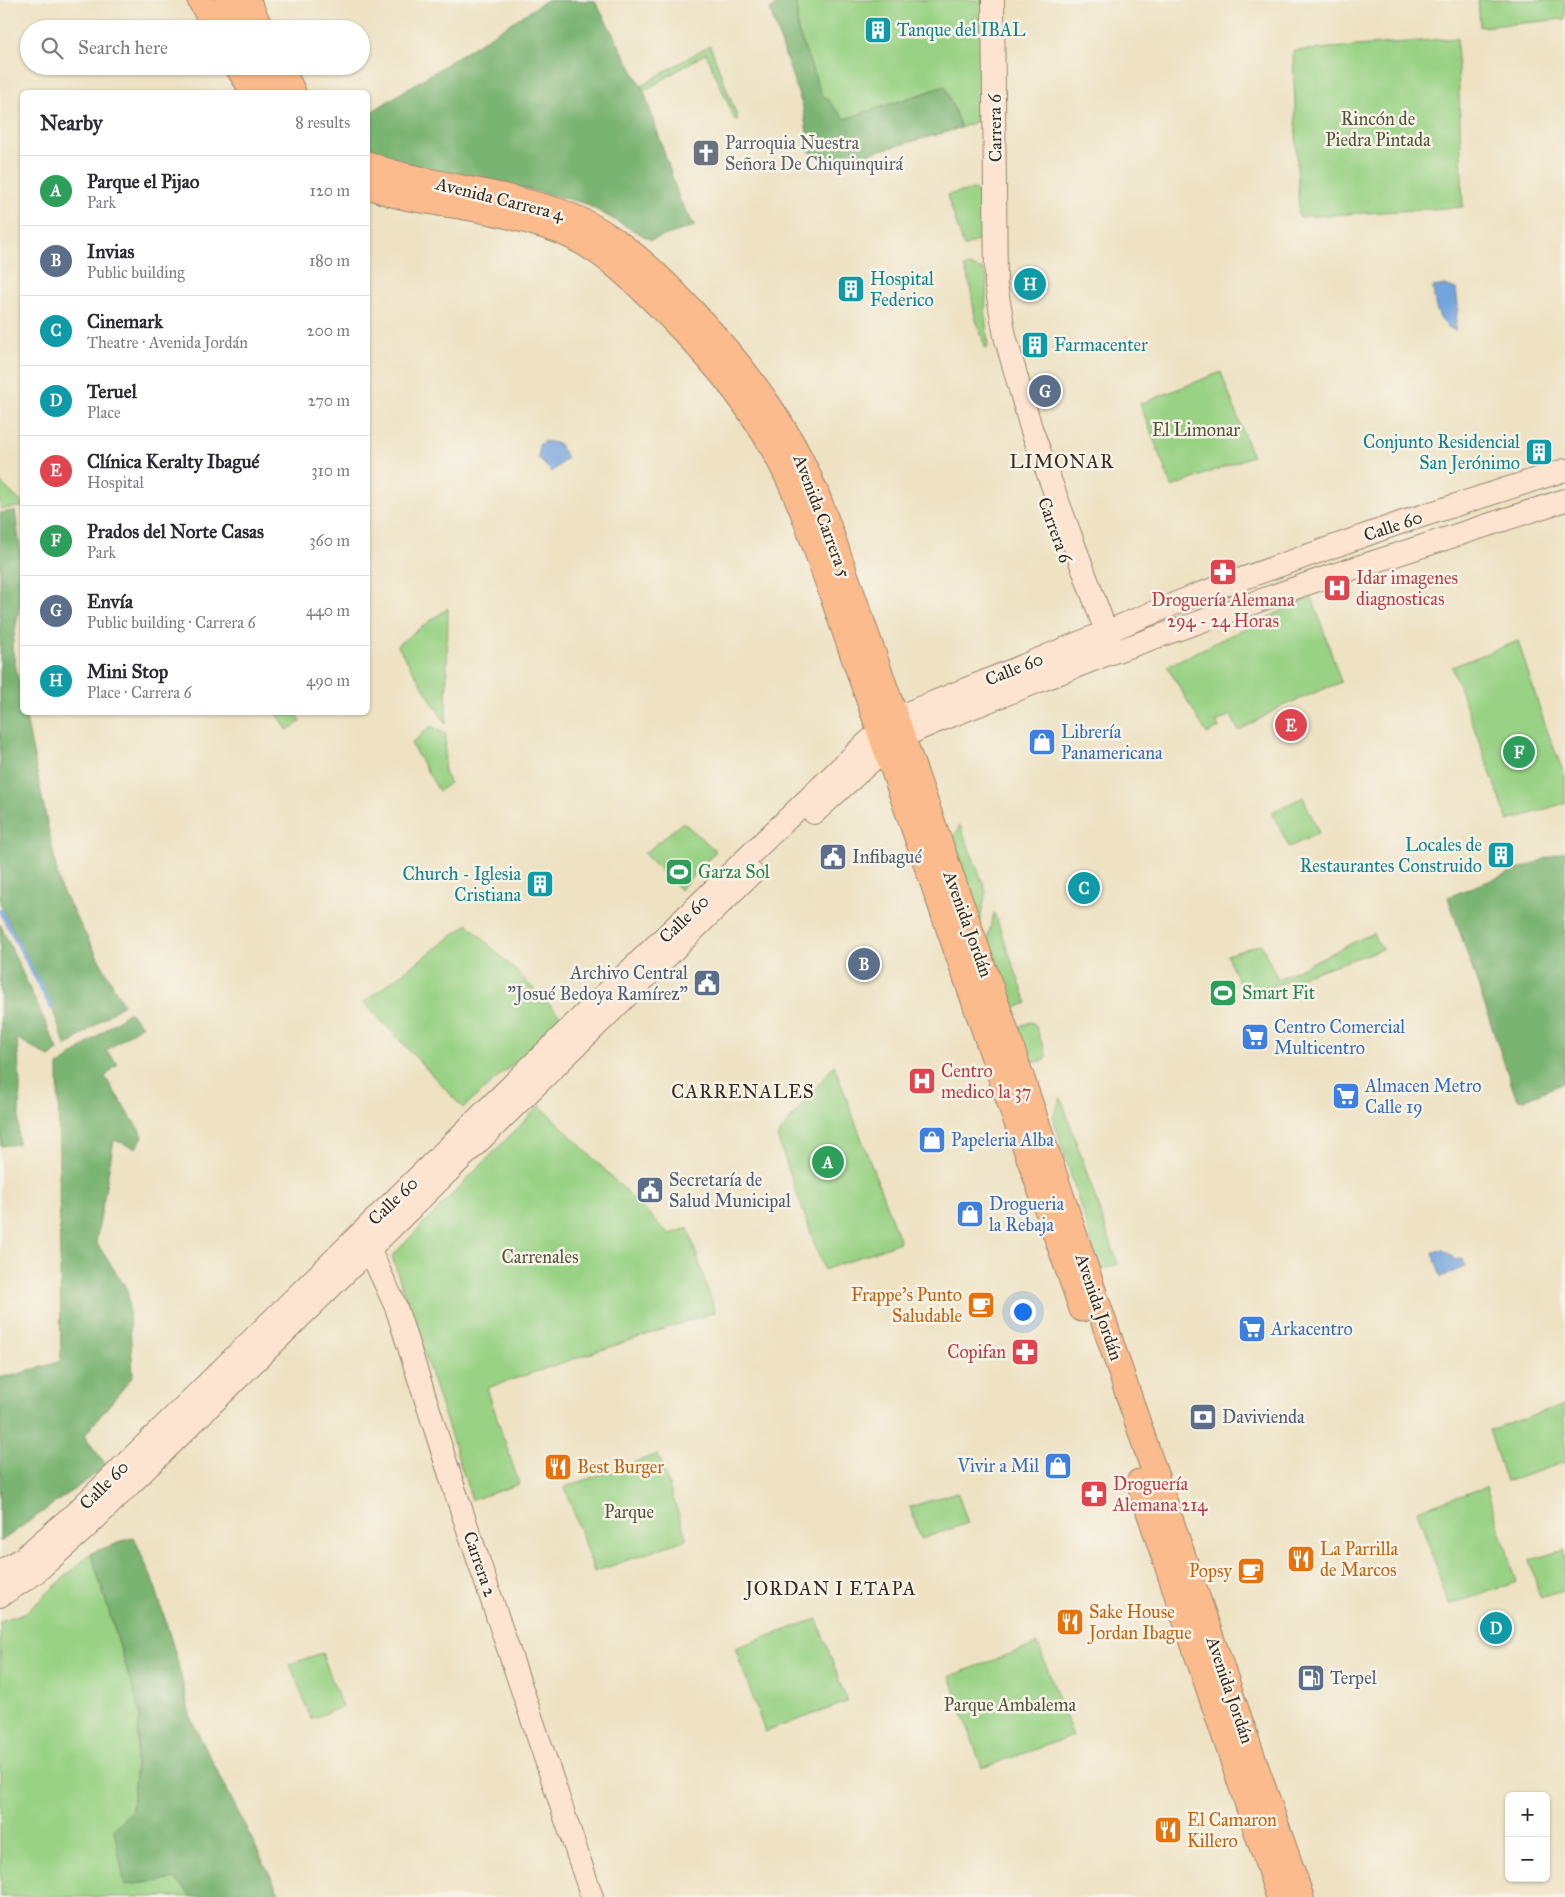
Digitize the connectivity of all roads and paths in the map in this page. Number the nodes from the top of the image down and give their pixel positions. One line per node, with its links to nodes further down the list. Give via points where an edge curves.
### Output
1 (247, 0): 5 (main road)
2 (993, 0): 13 (main road, Carrera 6, via 996,285 1005,336 1031,428)
3 (212, 10): 4 (main road)
4 (227, 20)
5 (257, 20)
6 (259, 75): 7 (main road)
7 (273, 81)
8 (370, 165): 10 (main road, Avenida Carrera 4, via 556,210 596,229)
9 (370, 186): 10 (main road, Avenida Carrera 4, via 552,228)
10 (621, 257): 15 (main road, Avenida Carrera 5, via 660,307 717,366 766,434 802,508)
11 (1565, 470): 13 (main road, Calle 60, via 1400,523 1196,595)
12 (1565, 500): 14 (main road, Calle 60, via 1408,550)
13 (1100, 634): 14 (main road, Carrera 6); 15 (main road, Calle 60)
14 (1109, 654): 15 (main road, Calle 60)
15 (891, 733): 16 (main road, Calle 60, via 792,824); 20 (main road, Avenida Jordán, via 981,1024 1081,1309); 21 (main road, Avenida Jordán, via 1002,1020)
16 (363, 1244): 17 (main road, Calle 60, via 76,1512 23,1558); 18 (main road, Calle 60, via 86,1528 34,1574); 19 (main road, Carrera 2, via 396,1307)
17 (0, 1572)
18 (0, 1596)
19 (592, 1897)
20 (1279, 1897)
21 (1301, 1897)

